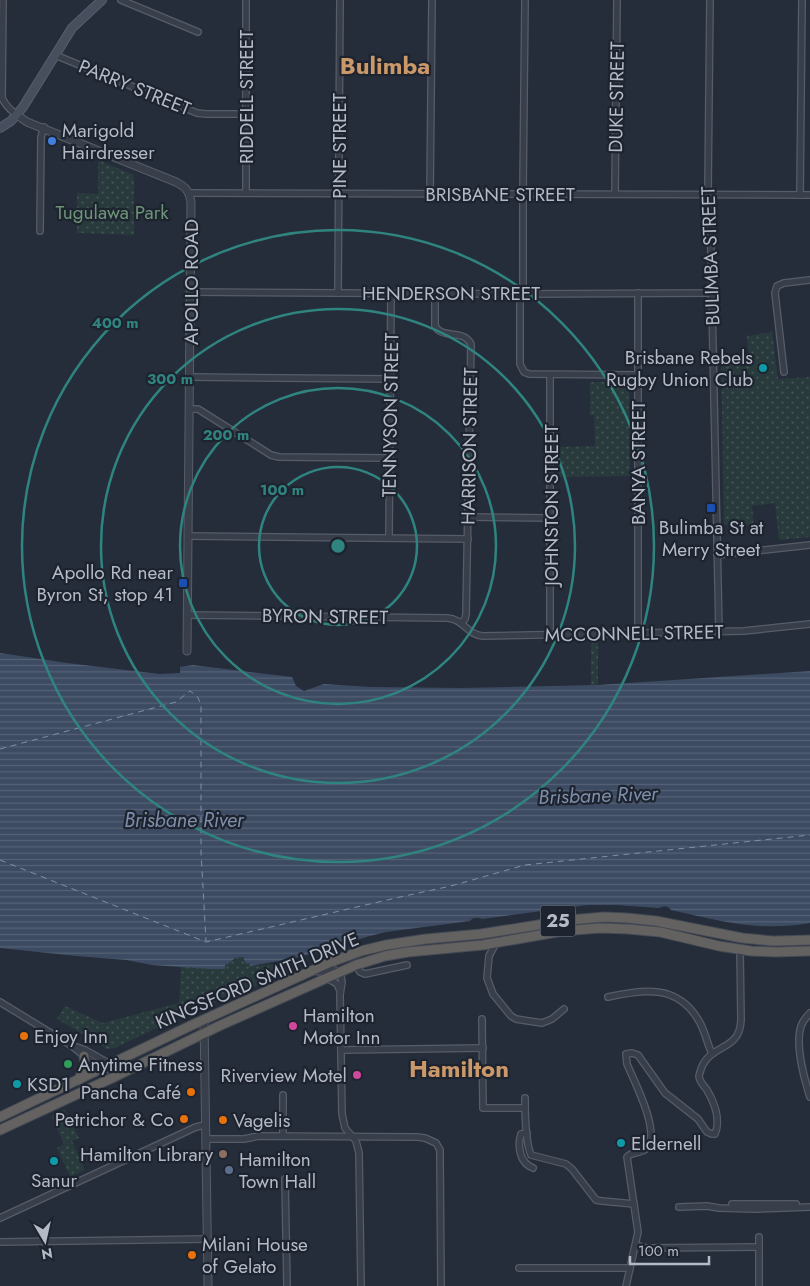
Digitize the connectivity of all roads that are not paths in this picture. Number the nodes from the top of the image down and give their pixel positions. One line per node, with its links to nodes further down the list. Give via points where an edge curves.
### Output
1 (3, 0): 14 (street, via 2,98 8,109)
2 (102, 0): 12 (main road, via 72,28)
3 (121, 0): 11 (street)
4 (246, 0): 13 (street, RIDDELL STREET)
5 (340, 0): 19 (street, PINE STREET)
6 (432, 0): 20 (street)
7 (525, 0): 22 (street)
8 (617, 0): 21 (street, DUKE STREET)
9 (710, 0): 23 (street, BULIMBA STREET)
10 (802, 0): 24 (street)
11 (198, 32)
12 (55, 55): 13 (street, PARRY STREET, via 198,112); 14 (main road)
13 (246, 114): 18 (street, RIDDELL STREET)
14 (17, 115): 15 (main road); 16 (street, APOLLO ROAD)
15 (0, 128)
16 (44, 128): 17 (street, APOLLO ROAD, via 183,185); 26 (street, via 41,137)
17 (190, 193): 18 (street, BRISBANE STREET); 28 (street, APOLLO ROAD)
18 (246, 193): 19 (street, BRISBANE STREET)
19 (338, 194): 20 (street, BRISBANE STREET); 29 (street, PINE STREET)
20 (430, 194): 22 (street, BRISBANE STREET)
21 (615, 194): 22 (street, BRISBANE STREET); 23 (street, BRISBANE STREET)
22 (523, 195): 34 (street)
23 (708, 195): 24 (street, BRISBANE STREET); 33 (street, BULIMBA STREET)
24 (800, 195): 25 (street, BRISBANE STREET)
25 (810, 196)
26 (40, 231)
27 (810, 280): 35 (street, via 776,286)
28 (191, 292): 29 (street, HENDERSON STREET); 38 (street, APOLLO ROAD)
29 (338, 292): 30 (street, HENDERSON STREET)
30 (391, 293): 31 (street, HENDERSON STREET); 39 (street, TENNYSON STREET)
31 (435, 293): 34 (street, HENDERSON STREET); 42 (street, HARRISON STREET, via 436,328 464,336 471,344)
32 (638, 293): 33 (street, HENDERSON STREET); 34 (street, HENDERSON STREET); 37 (street, BANYA STREET)
33 (711, 293): 48 (street, BULIMBA STREET)
34 (522, 294): 36 (street, via 520,364 529,374)
35 (784, 372)
36 (550, 374): 37 (street); 43 (street, JOHNSTON STREET)
37 (637, 375): 53 (street, BANYA STREET)
38 (190, 377): 39 (street); 40 (street, APOLLO ROAD)
39 (390, 379): 41 (street, TENNYSON STREET)
40 (189, 409): 41 (street, via 198,409 279,457); 44 (street, APOLLO ROAD)
41 (389, 458): 45 (street, TENNYSON STREET)
42 (468, 517): 43 (street); 46 (street, HARRISON STREET)
43 (551, 518): 54 (street, JOHNSTON STREET)
44 (188, 536): 45 (street); 49 (street, APOLLO ROAD)
45 (389, 538): 46 (street)
46 (468, 539): 50 (street, HARRISON STREET, via 466,614)
47 (810, 545): 48 (street)
48 (717, 555): 52 (street, BULIMBA STREET)
49 (187, 615): 50 (street, BYRON STREET, via 447,618); 55 (street, APOLLO ROAD)
50 (461, 623): 54 (street, MCCONNELL STREET, via 478,636)
51 (810, 624): 52 (street, MCCONNELL STREET)
52 (719, 631): 53 (street, MCCONNELL STREET)
53 (638, 633): 54 (street, MCCONNELL STREET)
54 (550, 635)
55 (187, 651)
56 (810, 940): 64 (highway, KINGSFORD SMITH DRIVE / 25, via 758,940 656,921 588,918 398,942 348,956)
57 (496, 943): 58 (highway, KINGSFORD SMITH DRIVE / 25); 59 (highway, KINGSFORD SMITH DRIVE / 25, via 563,931 613,928 660,932); 61 (street)
58 (483, 945): 61 (street); 62 (highway, KINGSFORD SMITH DRIVE / 25, via 408,952)
59 (740, 949): 60 (highway, KINGSFORD SMITH DRIVE / 25); 78 (street, via 740,1030 735,1040)
60 (810, 951)
61 (490, 956): 70 (street, via 486,976 488,985 514,1018 543,1022)
62 (356, 965): 63 (street, KINGSFORD SMITH DRIVE, via 365,974); 65 (highway, KINGSFORD SMITH DRIVE / 25)
63 (407, 965)
64 (311, 971): 65 (street, via 331,969); 72 (highway, KINGSFORD SMITH DRIVE / 25)
65 (339, 972): 66 (highway, KINGSFORD SMITH DRIVE / 25); 67 (street)
66 (327, 978): 67 (street, via 337,984); 74 (highway, KINGSFORD SMITH DRIVE / 25)
67 (340, 991): 77 (street)
68 (608, 997): 78 (street, via 640,991 660,992 678,1000 697,1018)
69 (0, 1002): 75 (street)
70 (564, 1009)
71 (810, 1013): 84 (street, via 801,1027 799,1042)
72 (204, 1019): 74 (street); 80 (highway, KINGSFORD SMITH DRIVE / 25)
73 (482, 1019): 76 (street)
74 (204, 1033): 81 (highway, KINGSFORD SMITH DRIVE / 25); 88 (street)
75 (72, 1046): 79 (street); 80 (street, via 85,1050)
76 (483, 1048): 77 (street); 86 (street, via 483,1108)
77 (341, 1050): 92 (street, via 343,1120)
78 (712, 1054): 96 (street, via 704,1062 699,1077 715,1108 717,1126 713,1134 665,1093 638,1055 627,1053 625,1058 648,1113 651,1132 647,1149 627,1155)
79 (84, 1056): 80 (street); 82 (highway)
80 (108, 1066): 81 (street, via 111,1070); 82 (highway, KINGSFORD SMITH DRIVE / 25)
81 (133, 1068): 89 (highway, KINGSFORD SMITH DRIVE / 25)
82 (80, 1080): 87 (highway, KINGSFORD SMITH DRIVE / 25)
83 (283, 1095): 91 (street)
84 (810, 1097)
85 (525, 1098): 86 (street)
86 (525, 1108): 90 (street)
87 (0, 1117)
88 (205, 1125): 93 (street); 100 (street)
89 (0, 1130)
90 (527, 1133): 94 (street, via 521,1134 520,1148 526,1166); 96 (street, via 532,1155 566,1164 595,1199)
91 (283, 1136): 92 (street); 93 (street)
92 (352, 1137): 110 (street, via 357,1144 359,1161); 111 (street, via 417,1137 434,1141 439,1147)
93 (206, 1139): 102 (street)
94 (533, 1168)
95 (285, 1179): 109 (street)
96 (634, 1204): 104 (street, via 638,1232)
97 (728, 1204): 99 (street, via 795,1204)
98 (679, 1207): 99 (street)
99 (808, 1207)
100 (0, 1218)
101 (759, 1237): 105 (street)
102 (208, 1239): 103 (street); 108 (street)
103 (0, 1242)
104 (636, 1245): 105 (street, via 647,1248); 107 (street)
105 (759, 1247): 113 (street)
106 (518, 1268): 107 (street)
107 (630, 1268): 112 (street)
108 (208, 1286)
109 (287, 1286)
110 (361, 1286)
111 (440, 1286)
112 (626, 1286)
113 (759, 1286)

